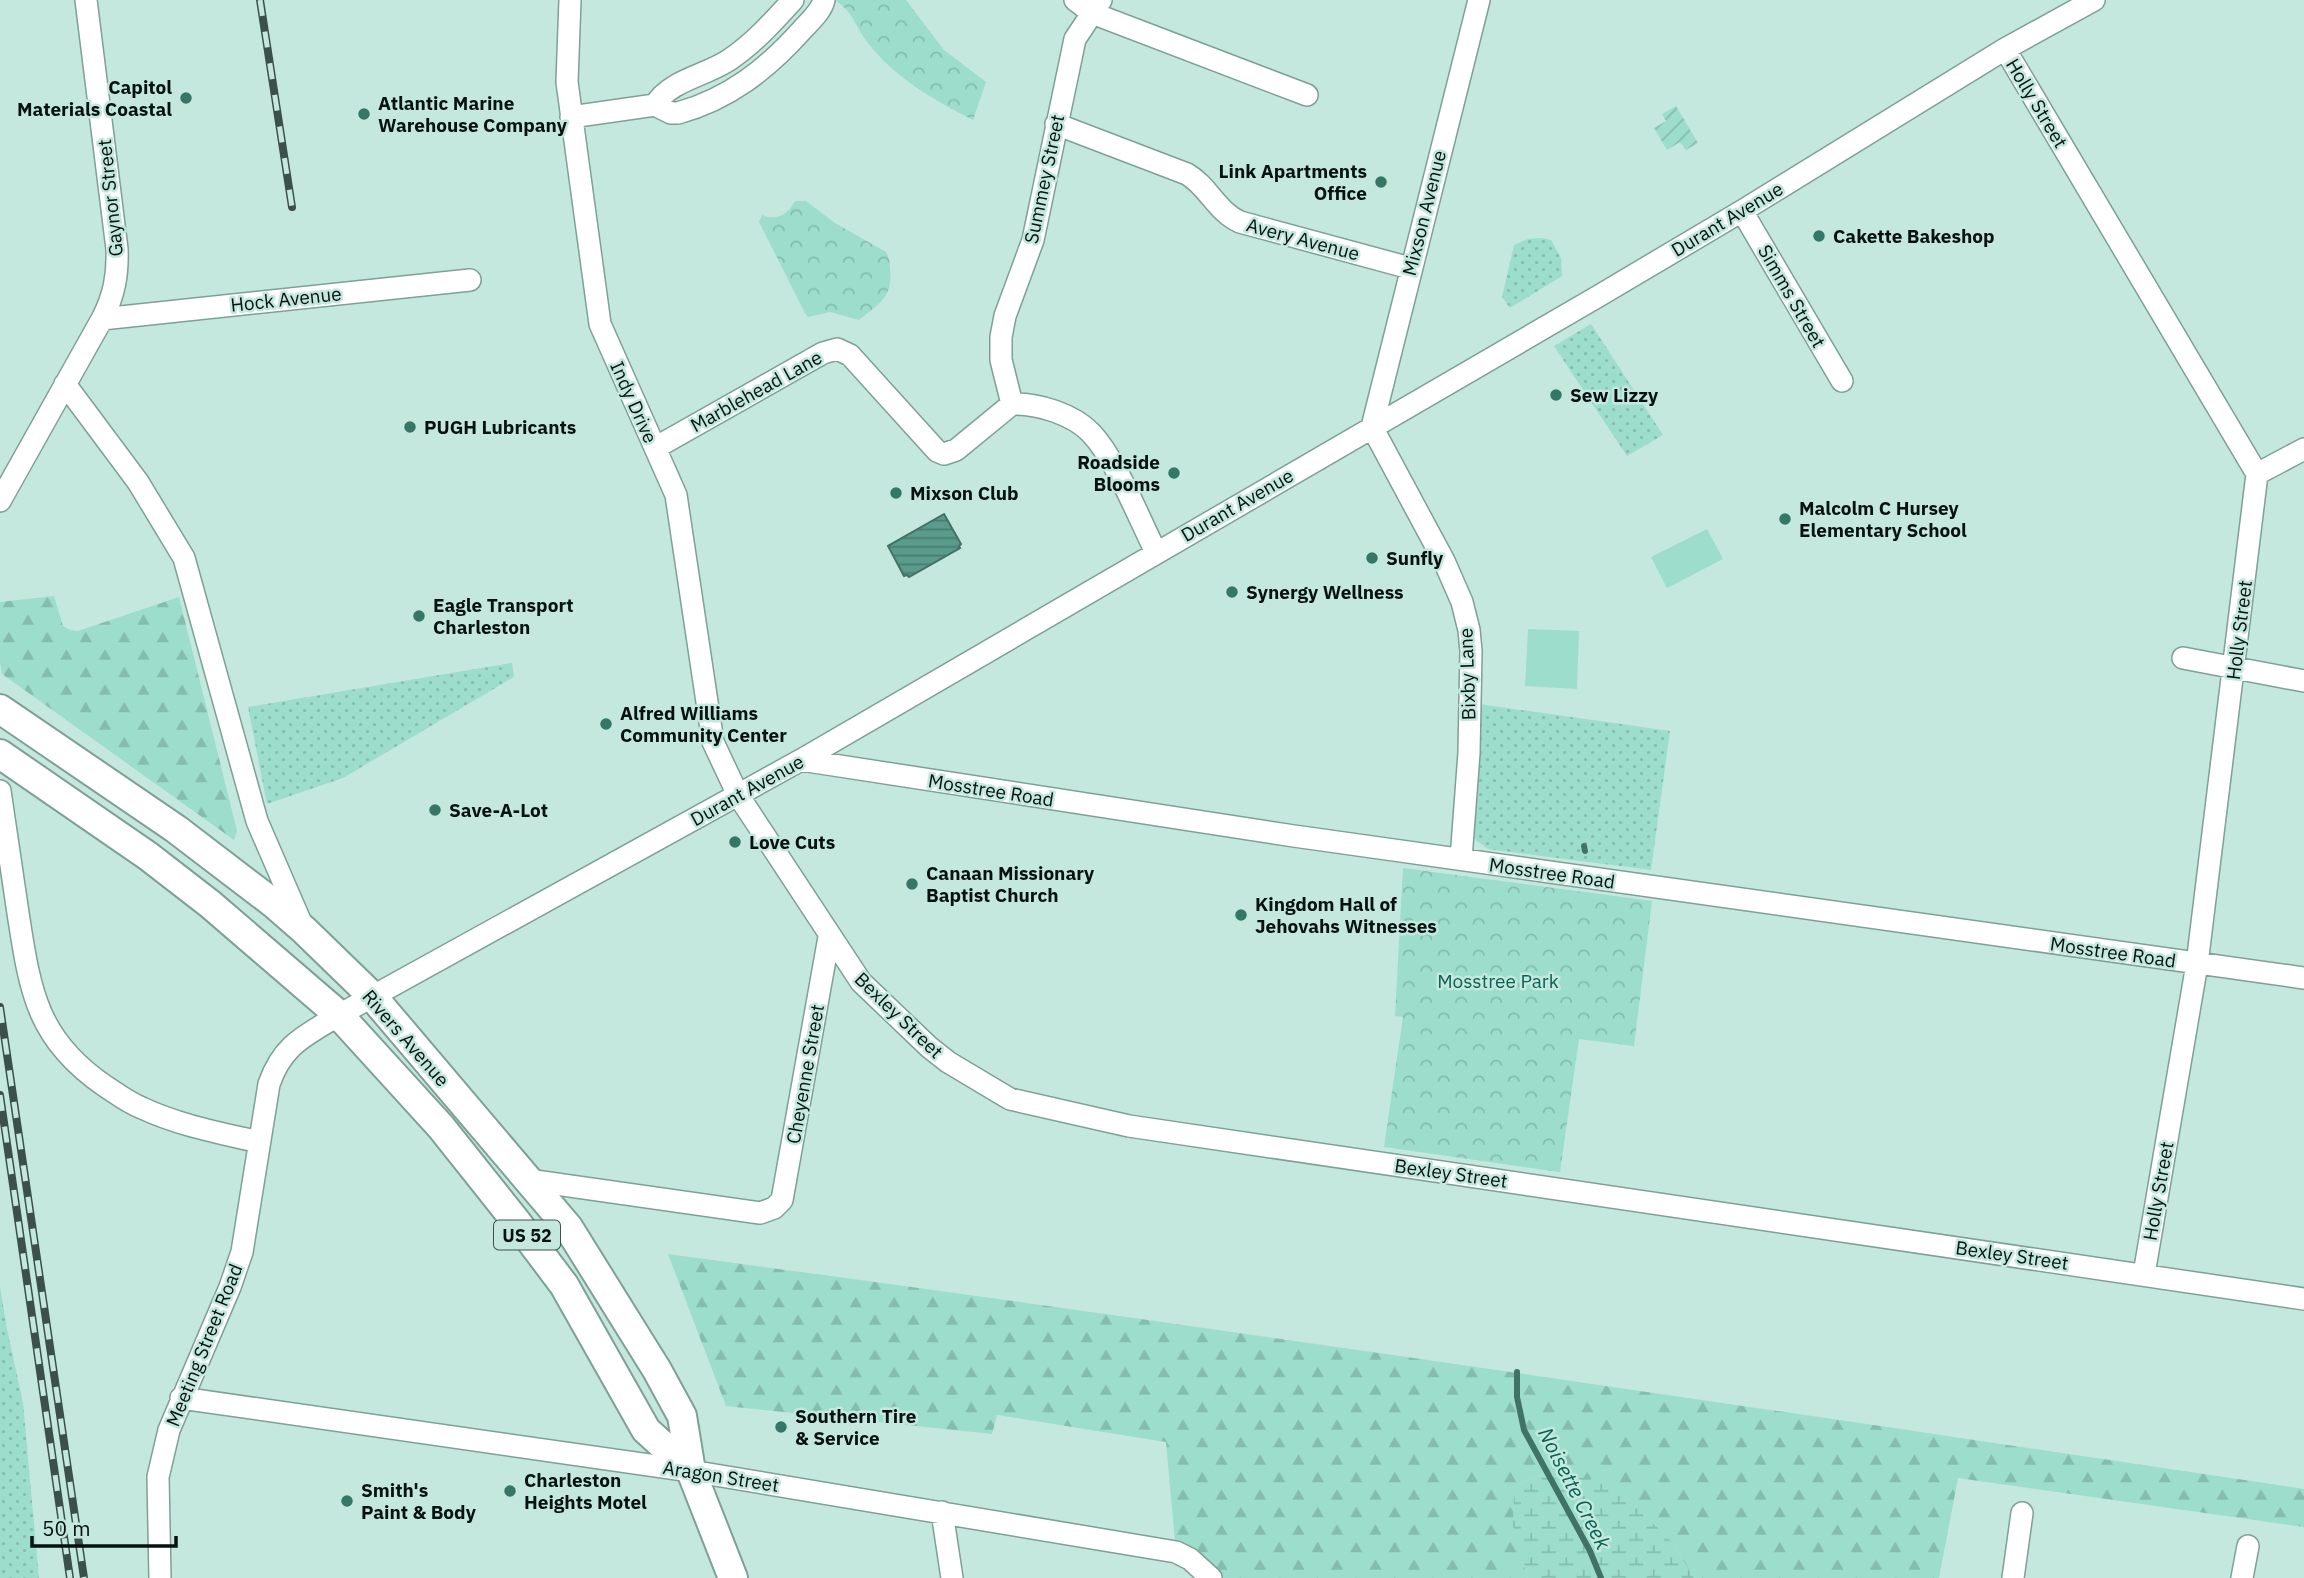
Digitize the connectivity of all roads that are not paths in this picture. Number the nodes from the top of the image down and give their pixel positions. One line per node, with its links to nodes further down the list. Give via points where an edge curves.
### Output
1 (86, 0): 16 (street, Gaynor Street, via 118,265 111,301)
2 (570, 0): 11 (street, Indy Drive, via 566,60)
3 (793, 0): 10 (street, via 742,50 710,71 669,88)
4 (824, 0): 10 (street, via 792,41 736,89 678,113)
5 (1479, 0): 14 (street, Mixson Avenue)
6 (2094, 0): 8 (street, Durant Avenue)
7 (1089, 4): 9 (street); 12 (street, Summey Street, via 1076,38)
8 (2005, 49): 13 (street, Durant Avenue); 23 (street, Holly Street)
9 (1307, 95)
10 (655, 105): 11 (street)
11 (571, 117): 21 (street, Indy Drive, via 600,324)
12 (1056, 124): 14 (street, Avery Avenue, via 1187,174 1240,222); 19 (street, Summey Street, via 1033,240 1001,337 1001,360)
13 (1742, 211): 17 (street, Simms Street); 20 (street, Durant Avenue)
14 (1410, 268): 20 (street, Mixson Avenue)
15 (470, 280): 16 (street, Hock Avenue)
16 (102, 319): 18 (street, Gaynor Street)
17 (1842, 381)
18 (65, 384): 24 (street); 35 (street, via 138,482 184,558 257,821)
19 (1012, 404): 21 (street, Marblehead Lane, via 956,450 944,454 850,355 837,349); 25 (street, via 1062,415 1090,432 1109,458)
20 (1372, 427): 25 (street, Durant Avenue); 34 (street, Bixby Lane, via 1444,561 1469,631 1469,752)
21 (655, 449): 33 (street, Indy Drive, via 678,502 713,742)
22 (2304, 449): 23 (street)
23 (2258, 474): 27 (street, Holly Street)
24 (0, 501)
25 (1156, 552): 31 (street, Durant Avenue)
26 (2183, 658): 27 (street)
27 (2234, 668): 28 (street); 37 (street, Holly Street)
28 (2304, 681)
29 (4, 712): 35 (main road, Rivers Avenue / US 52, via 176,829)
30 (9, 760): 40 (main road, Rivers Avenue / US 52, via 148,856)
31 (801, 760): 33 (street, Durant Avenue); 34 (street, Mosstree Road)
32 (0, 791): 41 (street, via 32,990 57,1043 91,1076 142,1109)
33 (738, 795): 36 (street, Bexley Street); 39 (street, Durant Avenue)
34 (1461, 859): 37 (street, Mosstree Road)
35 (304, 930): 39 (main road, Rivers Avenue / US 52)
36 (829, 937): 42 (street, Cheyenne Street, via 782,1200 774,1208 760,1213); 43 (street, Bexley Street, via 861,982 920,1039 948,1062 1010,1099 1129,1126)
37 (2197, 964): 38 (street, Mosstree Road); 43 (street, Holly Street)
38 (2304, 978)
39 (372, 996): 40 (street, Meeting Street Road); 42 (main road, Rivers Avenue / US 52)
40 (339, 1015): 41 (street, Meeting Street Road, via 290,1046 280,1059 269,1083); 46 (main road, Rivers Avenue / US 52, via 441,1127 507,1209 564,1285 646,1430)
41 (259, 1142): 45 (street, Meeting Street Road, via 242,1252)
42 (528, 1180): 46 (main road, Rivers Avenue / US 52, via 568,1227 657,1370 682,1416)
43 (2144, 1274): 44 (street, Bexley Street)
44 (2304, 1298)
45 (181, 1398): 46 (street, Aragon Street); 50 (street, Meeting Street Road, via 158,1477)
46 (691, 1471): 47 (street, Aragon Street); 51 (main road, Rivers Avenue / US 52)
47 (942, 1513): 52 (street); 53 (street, Aragon Street, via 1176,1552)
48 (2022, 1513): 54 (street)
49 (2248, 1546): 55 (street)
50 (160, 1578)
51 (733, 1578)
52 (952, 1578)
53 (1211, 1578)
54 (2013, 1578)
55 (2242, 1578)

